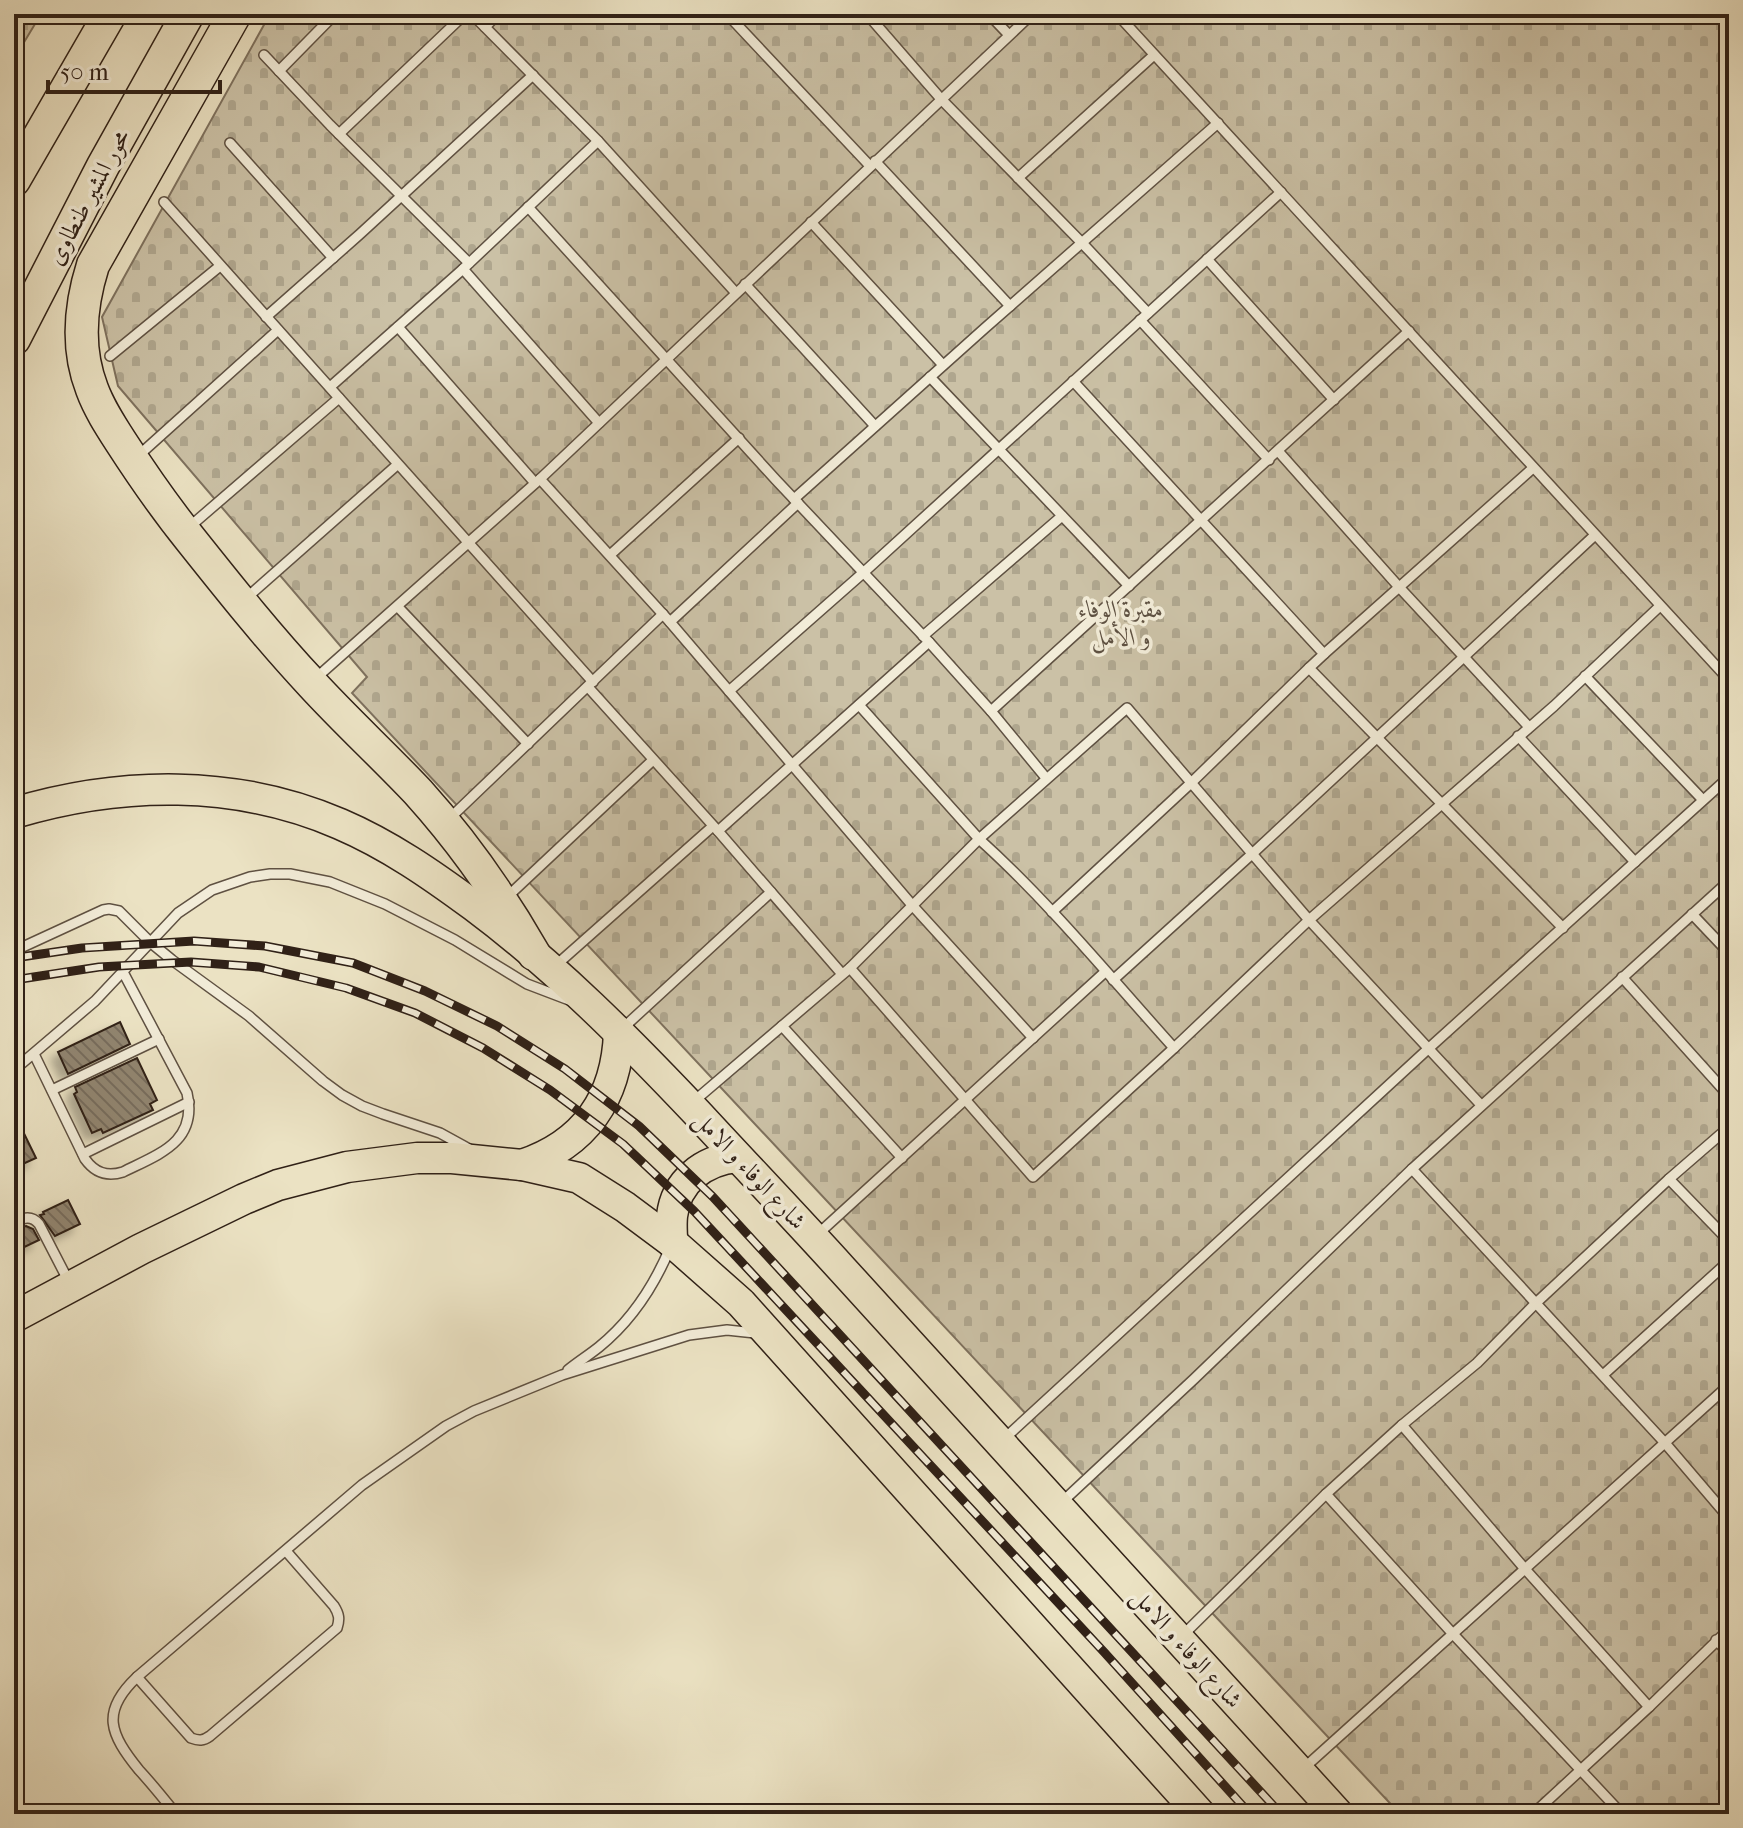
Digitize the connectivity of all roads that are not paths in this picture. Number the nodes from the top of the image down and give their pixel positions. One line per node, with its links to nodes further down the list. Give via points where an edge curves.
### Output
1 (110, 14): 26 (highway)
2 (188, 14): 45 (highway, محور المشير طنطاوى)
3 (235, 14): 59 (highway, via 101,249 83,300 86,372 99,405)
4 (335, 14): 17 (lane)
5 (465, 14): 21 (lane)
6 (472, 14): 13 (lane)
7 (498, 14): 13 (lane)
8 (727, 14): 24 (lane)
9 (867, 14): 19 (lane)
10 (989, 14): 14 (lane)
11 (1032, 14): 14 (lane)
12 (1117, 14): 16 (lane)
13 (485, 27): 18 (lane)
14 (1009, 35): 19 (lane)
15 (264, 55): 17 (lane)
16 (1154, 55): 20 (lane); 25 (lane)
17 (279, 71): 21 (lane)
18 (533, 75): 22 (lane); 28 (lane)
19 (941, 99): 24 (lane); 25 (lane)
20 (1218, 123): 27 (lane); 32 (lane)
21 (339, 134): 28 (lane)
22 (598, 141): 30 (lane); 38 (lane)
23 (230, 143): 33 (lane)
24 (872, 163): 31 (lane); 39 (lane)
25 (1018, 178): 32 (lane)
26 (14, 180)
27 (1281, 192): 34 (lane); 44 (lane)
28 (402, 196): 33 (lane); 36 (lane)
29 (164, 202): 35 (lane)
30 (528, 207): 36 (lane); 47 (lane)
31 (811, 222): 37 (lane); 48 (lane)
32 (1082, 243): 39 (lane); 40 (lane)
33 (333, 258): 41 (lane)
34 (1207, 259): 40 (lane); 53 (lane)
35 (220, 266): 41 (lane); 46 (lane)
36 (466, 266): 42 (lane); 54 (lane)
37 (745, 284): 38 (lane); 55 (lane)
38 (736, 293): 47 (lane)
39 (1010, 306): 48 (lane)
40 (1144, 316): 50 (lane); 60 (lane)
41 (266, 317): 43 (lane)
42 (398, 327): 51 (lane); 63 (lane)
43 (278, 330): 51 (lane); 59 (lane)
44 (1409, 331): 53 (lane); 62 (lane)
45 (14, 339)
46 (110, 356)
47 (667, 358): 54 (lane); 56 (lane)
48 (943, 365): 49 (lane)
49 (930, 377): 55 (lane); 57 (lane)
50 (1073, 381): 57 (lane); 66 (lane)
51 (330, 387): 52 (lane)
52 (339, 398): 61 (lane); 67 (lane)
53 (1334, 400): 58 (lane)
54 (599, 423): 63 (lane)
55 (875, 426): 64 (lane)
56 (739, 438): 64 (lane); 70 (lane)
57 (997, 450): 65 (lane); 71 (lane)
58 (1278, 451): 60 (lane); 73 (lane)
59 (133, 460): 67 (highway)
60 (1269, 460): 66 (lane)
61 (397, 465): 69 (lane); 74 (lane)
62 (1533, 468): 68 (lane); 73 (lane)
63 (538, 481): 69 (lane); 70 (lane)
64 (796, 501): 71 (lane); 77 (lane)
65 (1062, 516): 72 (lane); 78 (lane)
66 (1201, 521): 72 (lane); 79 (lane)
67 (184, 532): 74 (highway)
68 (1595, 535): 75 (lane); 80 (lane)
69 (468, 543): 76 (lane); 85 (lane)
70 (610, 555): 77 (lane)
71 (863, 573): 78 (lane); 86 (lane)
72 (1129, 586): 88 (lane)
73 (1399, 587): 79 (lane); 80 (lane)
74 (241, 602): 84 (highway)
75 (1660, 606): 82 (lane); 83 (lane)
76 (398, 607): 84 (lane); 92 (lane)
77 (667, 618): 85 (lane); 86 (lane)
78 (926, 639): 87 (lane); 88 (lane)
79 (1324, 654): 81 (lane)
80 (1464, 657): 89 (lane); 91 (lane)
81 (1309, 668): 91 (lane); 97 (lane)
82 (1585, 676): 89 (lane); 98 (lane)
83 (1729, 680)
84 (310, 683): 101 (highway)
85 (590, 684): 92 (lane); 93 (lane)
86 (729, 691): 94 (lane)
87 (859, 705): 94 (lane); 103 (lane)
88 (991, 711): 96 (lane)
89 (1529, 727): 90 (lane)
90 (1518, 736): 99 (lane); 105 (lane)
91 (1377, 738): 99 (lane); 104 (lane)
92 (528, 744): 101 (lane)
93 (653, 760): 102 (lane); 108 (lane)
94 (792, 765): 102 (lane); 109 (lane)
95 (1729, 777): 98 (lane)
96 (1046, 778): 97 (lane, via 1127,708); 103 (lane)
97 (1191, 783): 104 (lane); 110 (lane)
98 (1703, 800): 105 (lane)
99 (1441, 803): 112 (lane); 113 (lane)
100 (14, 813): 117 (main road, شارع الوفاء و الامل, via 50,802 139,790 184,789 265,800 325,819 409,860)
101 (445, 824): 108 (highway)
102 (715, 829): 107 (lane); 117 (lane)
103 (979, 839): 109 (lane); 110 (lane)
104 (1252, 854): 112 (lane); 120 (lane)
105 (1635, 862): 113 (lane)
106 (1729, 881): 111 (lane)
107 (771, 892): 118 (lane); 124 (lane)
108 (503, 901): 117 (highway)
109 (912, 905): 118 (lane); 125 (lane)
110 (1052, 912): 120 (lane)
111 (1692, 914): 116 (lane); 121 (lane)
112 (1309, 920): 127 (lane); 128 (lane)
113 (1563, 928): 128 (lane)
114 (150, 942): 115 (lane, via 124,915 109,909); 119 (lane); 122 (lane, via 178,913 212,890 250,877 290,874 349,889 420,921 527,984); 141 (lane, via 342,1095 440,1133)
115 (14, 951)
116 (1729, 953)
117 (543, 961): 122 (main road, شارع الوفاء و الامل)
118 (846, 971): 123 (lane); 133 (lane)
119 (123, 972): 126 (lane); 129 (lane)
120 (1109, 976): 125 (lane); 127 (lane)
121 (1622, 977): 132 (lane); 136 (lane)
122 (592, 1006): 124 (main road, شارع الوفاء و الامل)
123 (782, 1026): 135 (lane); 140 (lane)
124 (619, 1032): 135 (main road, شارع الوفاء و الامل); 142 (main road, via 611,1084 594,1116 562,1146)
125 (1033, 1038): 133 (lane)
126 (159, 1039): 131 (lane); 134 (lane)
127 (1174, 1048): 133 (lane, via 1033,1177)
128 (1428, 1049): 136 (lane); 158 (lane)
129 (34, 1054): 130 (lane); 131 (lane)
130 (14, 1070)
131 (52, 1090): 138 (lane)
132 (1729, 1096)
133 (965, 1100): 140 (lane)
134 (189, 1102): 138 (lane); 138 (lane, via 188,1122 179,1139 137,1166 106,1174)
135 (689, 1105): 139 (main road, شارع الوفاء و الامل)
136 (1481, 1105): 143 (lane)
137 (1729, 1127): 144 (lane)
138 (83, 1154)
139 (737, 1157): 146 (main road, شارع الوفاء و الامل); 148 (main road, via 702,1167 684,1185 674,1208)
140 (902, 1158): 146 (lane)
141 (487, 1160): 142 (main road); 150 (main road, via 383,1161 301,1178 233,1204)
142 (522, 1165): 148 (main road, via 579,1178)
143 (1412, 1169): 151 (lane); 161 (lane)
144 (1669, 1179): 147 (lane); 151 (lane)
145 (14, 1222): 150 (lane, via 26,1217 39,1224)
146 (814, 1238): 158 (main road, شارع الوفاء و الامل)
147 (1729, 1241)
148 (672, 1242): 153 (main road); 154 (lane, via 636,1309)
149 (1729, 1261): 155 (lane)
150 (71, 1285): 152 (main road)
151 (1536, 1303): 155 (lane); 157 (lane, via 1477,1363)
152 (14, 1317)
153 (774, 1337): 154 (lane, via 709,1331); 177 (main road)
154 (562, 1375): 163 (lane, via 446,1426 362,1485)
155 (1603, 1375): 159 (lane)
156 (1729, 1385): 159 (lane)
157 (1402, 1425): 160 (lane); 164 (lane)
158 (1001, 1442): 161 (main road, شارع الوفاء و الامل)
159 (1665, 1443): 162 (lane); 164 (lane)
160 (1326, 1494): 166 (lane); 167 (lane)
161 (1059, 1506): 167 (main road, شارع الوفاء و الامل)
162 (1729, 1518)
163 (286, 1551): 170 (lane); 170 (lane, via 334,1606 337,1628 222,1726 204,1740 191,1738)
164 (1525, 1569): 166 (lane); 171 (lane)
165 (1729, 1629): 168 (lane)
166 (1453, 1634): 172 (lane); 173 (lane)
167 (1179, 1638): 173 (main road, شارع الوفاء و الامل)
168 (1716, 1640): 169 (lane); 171 (lane)
169 (1729, 1653)
170 (137, 1677): 174 (lane, via 116,1703 116,1737)
171 (1649, 1707): 172 (lane)
172 (1581, 1769): 179 (lane); 180 (lane)
173 (1300, 1772): 178 (main road, شارع الوفاء و الامل)
174 (176, 1814)
175 (881, 1814): 176 (lane)
176 (907, 1814)
177 (1200, 1814)
178 (1338, 1814)
179 (1533, 1814)
180 (1622, 1814)

